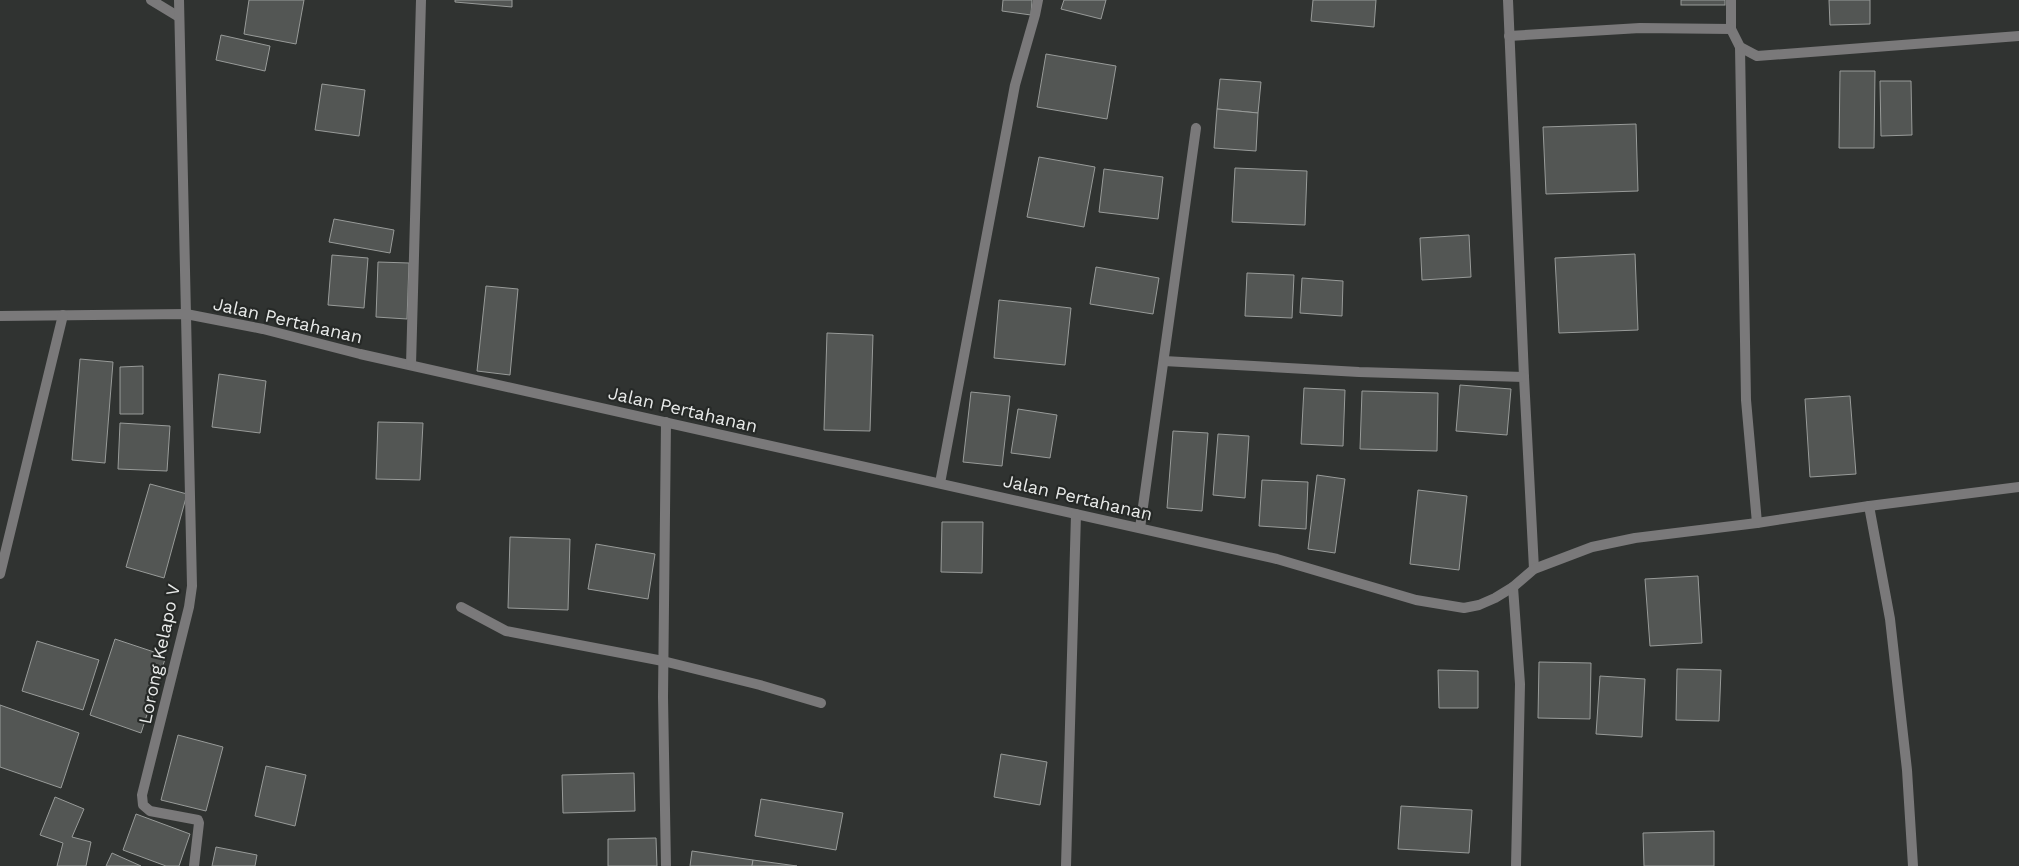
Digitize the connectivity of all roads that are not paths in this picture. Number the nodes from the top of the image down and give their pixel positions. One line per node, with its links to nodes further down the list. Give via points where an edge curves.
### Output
1 (151, 0): 7 (street)
2 (179, 0): 7 (street)
3 (421, 0): 17 (street)
4 (1038, 0): 20 (street, via 1015,85)
5 (1508, 0): 9 (street)
6 (1731, 0): 8 (street)
7 (179, 17): 13 (street)
8 (1731, 29): 9 (street, via 1640,28); 11 (street)
9 (1509, 36): 18 (street)
10 (2019, 36): 11 (street, via 1757,56)
11 (1740, 47): 24 (street, via 1746,400)
12 (1196, 128): 16 (street)
13 (186, 314): 15 (street, Jalan Pertahanan); 17 (street, Jalan Pertahanan); 32 (street, Lorong Kelapo V, via 192,586 190,607 142,795 143,805 150,810 198,820)
14 (0, 316): 15 (street, Jalan Pertahanan)
15 (63, 316): 27 (street)
16 (1164, 361): 18 (street); 25 (street)
17 (411, 365): 19 (street, Jalan Pertahanan)
18 (1524, 377): 26 (street)
19 (666, 422): 20 (street, Jalan Pertahanan); 30 (street)
20 (940, 483): 23 (street, Jalan Pertahanan)
21 (2019, 487): 22 (street, Jalan Pertahanan)
22 (1869, 506): 24 (street, Jalan Pertahanan); 36 (street, via 1890,619 1907,770)
23 (1076, 514): 25 (street, Jalan Pertahanan); 34 (street)
24 (1757, 523): 26 (street, Jalan Pertahanan, via 1635,538 1592,547)
25 (1140, 528): 28 (street, Jalan Pertahanan, via 1276,559 1416,600 1464,608 1479,605)
26 (1534, 570): 28 (street, Jalan Pertahanan)
27 (0, 574)
28 (1514, 587): 35 (street, via 1520,684)
29 (461, 607): 30 (street, via 506,630)
30 (663, 661): 31 (street); 33 (street)
31 (821, 703)
32 (194, 866)
33 (666, 866)
34 (1066, 866)
35 (1516, 866)
36 (1913, 866)

